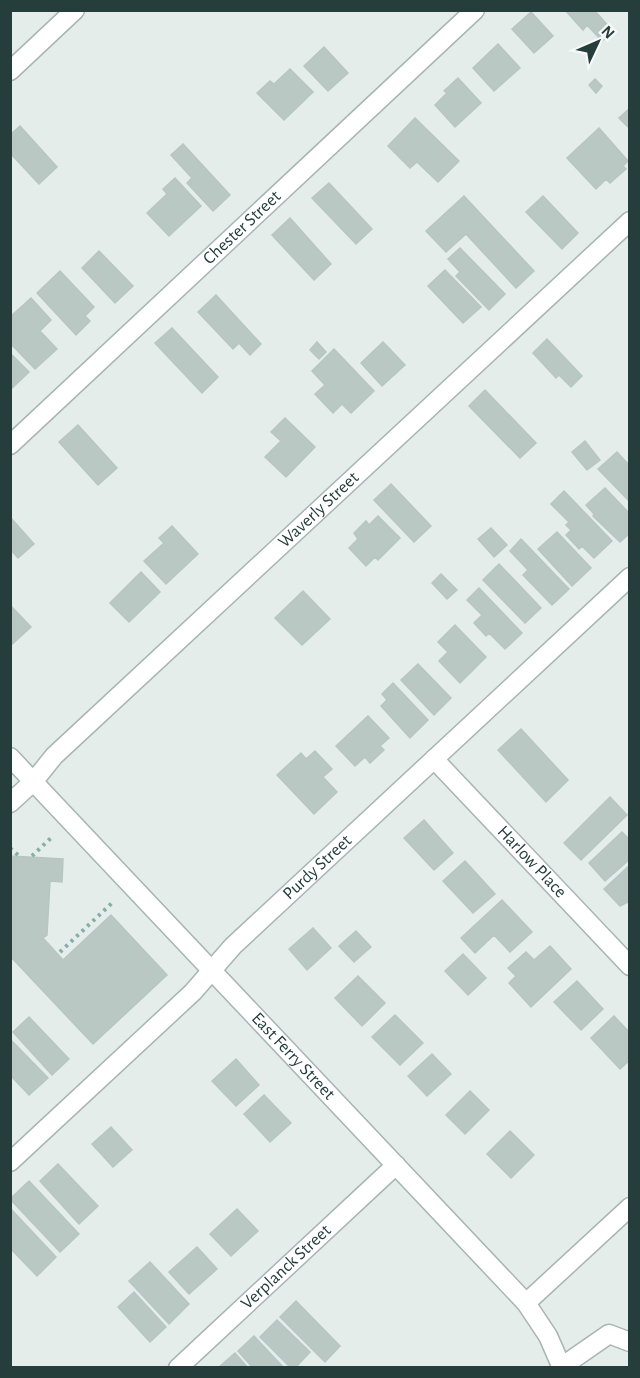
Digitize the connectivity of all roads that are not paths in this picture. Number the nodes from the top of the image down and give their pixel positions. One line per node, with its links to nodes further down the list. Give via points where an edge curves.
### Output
1 (75, 10): 3 (street)
2 (475, 10): 5 (street, Chester Street)
3 (10, 71)
4 (630, 221): 9 (street, Waverly Street, via 54,756)
5 (10, 445)
6 (630, 576): 8 (street, Purdy Street)
7 (10, 757): 9 (street, East Ferry Street)
8 (434, 759): 11 (street, Harlow Place); 12 (street, Purdy Street)
9 (34, 781): 10 (street, Waverly Street); 12 (street, East Ferry Street)
10 (10, 803)
11 (630, 966)
12 (212, 970): 13 (street, Purdy Street); 14 (street, East Ferry Street)
13 (10, 1162)
14 (396, 1165): 16 (street, East Ferry Street); 19 (street, Verplanck Street)
15 (630, 1207): 16 (street)
16 (526, 1303): 18 (street, East Ferry Street, via 548,1336)
17 (630, 1342): 18 (street, via 609,1334)
18 (561, 1367)
19 (178, 1368)

